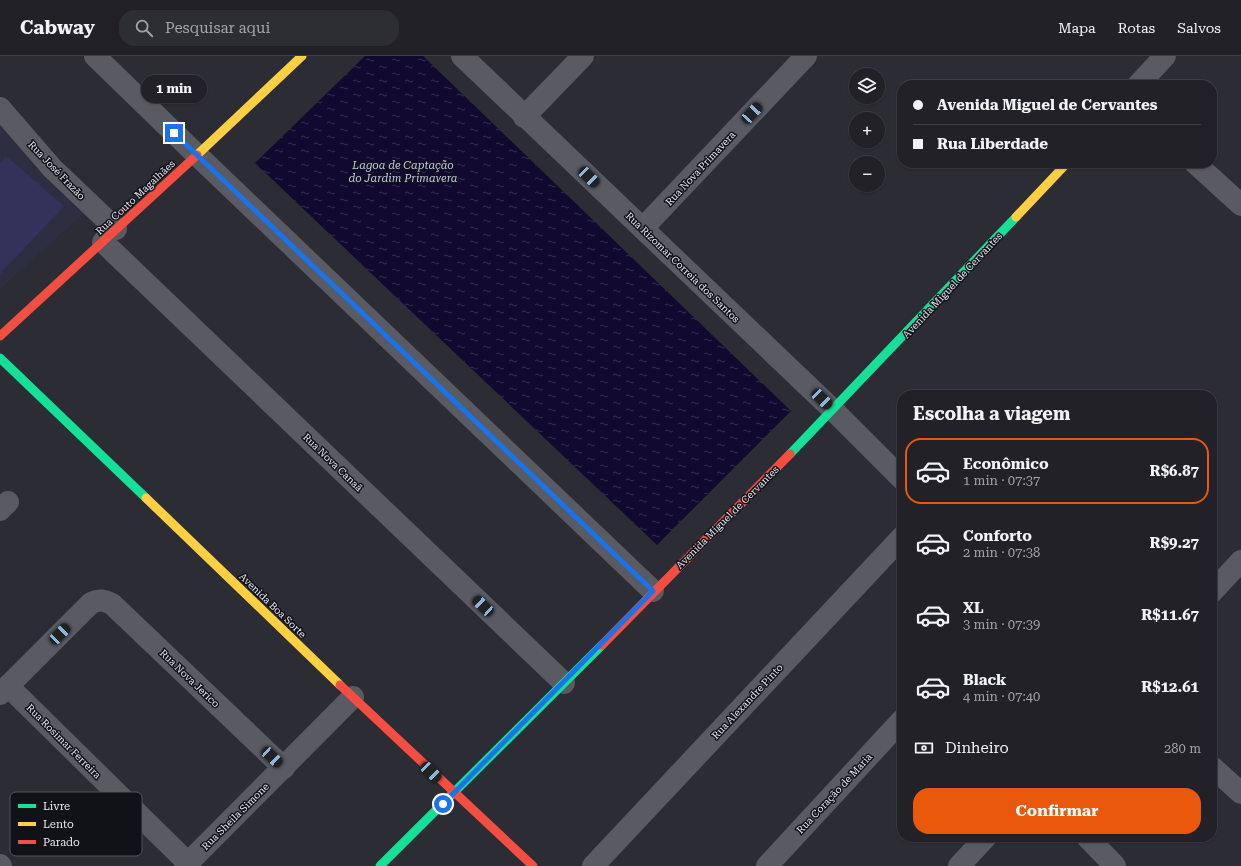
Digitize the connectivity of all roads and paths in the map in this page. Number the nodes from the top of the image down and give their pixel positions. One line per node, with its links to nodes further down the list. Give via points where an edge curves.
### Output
1 (95, 56): 10 (street)
2 (302, 56): 10 (street, Rua Couto Magalhães)
3 (462, 56): 9 (street, Rua Rizomar Correia dos Santos)
4 (583, 56): 9 (street)
5 (806, 56): 14 (street, Rua Nova Primavera)
6 (1165, 56): 7 (street)
7 (1143, 80)
8 (0, 108): 15 (street, Rua José Frazão)
9 (524, 117): 14 (street, Rua Rizomar Correia dos Santos)
10 (197, 155): 15 (street, Rua Couto Magalhães); 23 (street)
11 (1062, 168): 18 (street, Avenida Miguel de Cervantes)
12 (1200, 168): 13 (street)
13 (1241, 205)
14 (643, 228): 18 (street, Rua Rizomar Correia dos Santos)
15 (109, 235): 16 (street, Rua Couto Magalhães); 24 (street, Rua Nova Canaã)
16 (0, 336)
17 (0, 358): 26 (street, Avenida Boa Sorte)
18 (833, 410): 19 (street, Rua Rizomar Correia dos Santos); 23 (street, Avenida Miguel de Cervantes)
19 (897, 474)
20 (897, 542): 39 (street, Rua Alexandre Pinto)
21 (1241, 561): 22 (street)
22 (1217, 587)
23 (653, 591): 24 (street, Avenida Miguel de Cervantes)
24 (564, 683): 31 (street, Avenida Miguel de Cervantes)
25 (4, 690): 28 (street, Rua Nova Jerico, via 91,603 105,600); 30 (street, Rua Rosimar Ferreira)
26 (353, 697): 28 (street, Rua Sheila Simone); 31 (street, Avenida Boa Sorte)
27 (897, 725): 40 (street, Rua Coração de Maria)
28 (284, 768): 36 (street, Rua Sheila Simone)
29 (1217, 771): 32 (street)
30 (110, 792)
31 (454, 793): 37 (street, Avenida Miguel de Cervantes); 38 (street, Avenida Boa Sorte)
32 (1241, 793)
33 (142, 823): 36 (street, Rua Rosimar Ferreira)
34 (981, 842): 41 (street)
35 (1092, 842): 42 (street)
36 (186, 865)
37 (380, 866)
38 (533, 866)
39 (593, 866)
40 (767, 866)
41 (959, 866)
42 (1115, 866)

